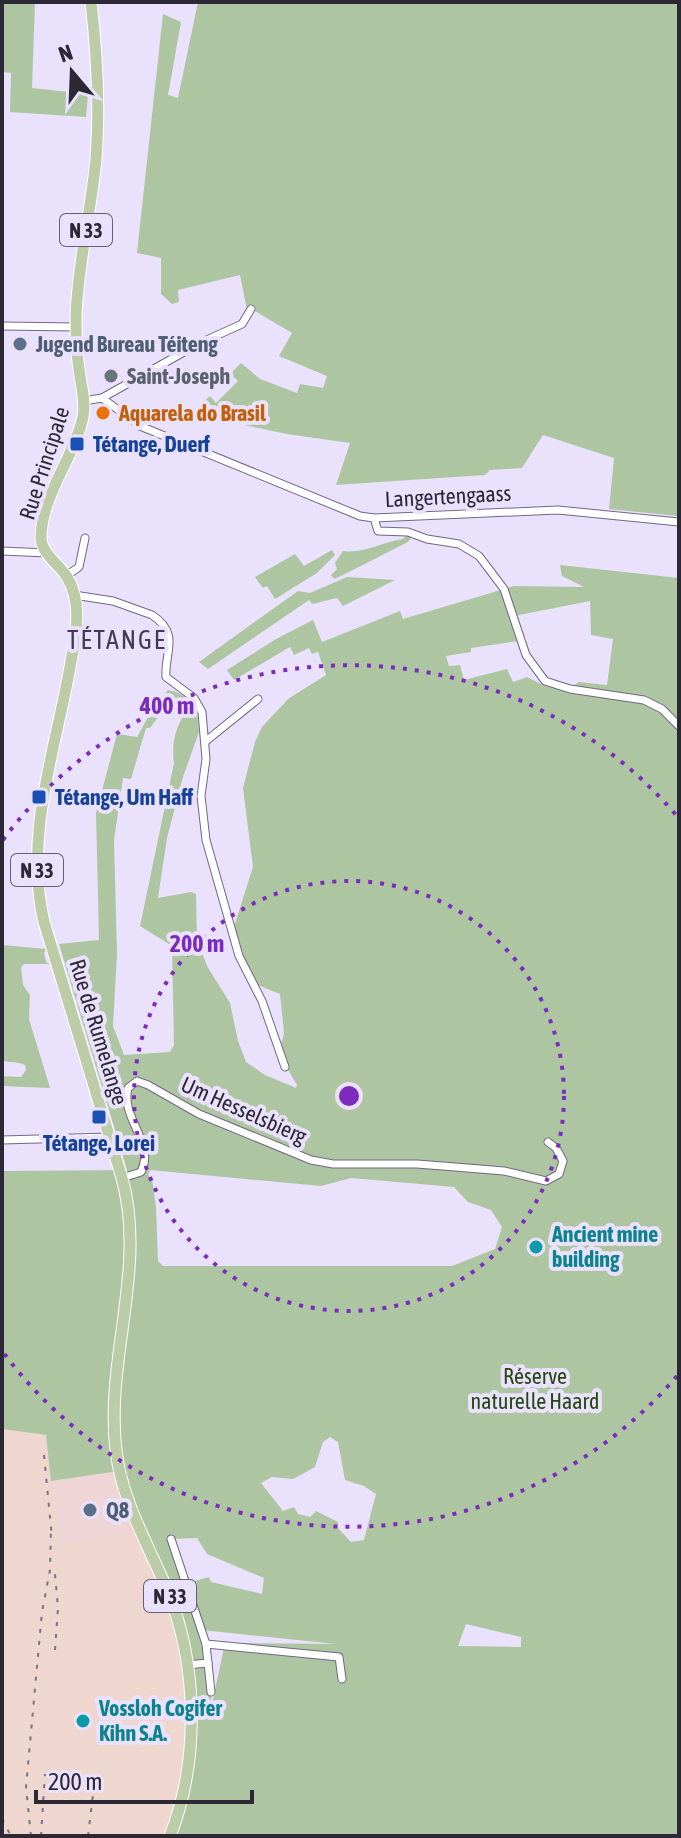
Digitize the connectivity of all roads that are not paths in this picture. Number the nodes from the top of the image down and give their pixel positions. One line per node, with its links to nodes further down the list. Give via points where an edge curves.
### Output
1 (91, 2): 4 (main road, Rue Principale / N 33, via 98,118)
2 (251, 309): 5 (street, via 242,324)
3 (2, 326): 4 (street)
4 (76, 327): 6 (main road, Rue Principale / N 33)
5 (102, 398): 6 (street); 7 (street, Langertengaass, via 140,426)
6 (84, 401): 11 (main road, Rue Principale / N 33, via 80,427 46,509 41,538)
7 (374, 518): 8 (street, Langertengaass, via 558,510); 15 (street, via 378,531 459,544 479,556 504,589 519,641 545,681 644,700)
8 (679, 522)
9 (85, 538): 12 (street, via 79,567)
10 (2, 551): 11 (street)
11 (47, 553): 12 (main road, Rue de Rumelange / N 33)
12 (66, 576): 13 (main road, Rue de Rumelange / N 33)
13 (74, 595): 16 (street, via 113,601 157,618 170,641 166,677 194,698); 18 (main road, Rue de Rumelange / N 33, via 77,626 39,824 37,883 44,922)
14 (258, 699): 16 (street)
15 (679, 726)
16 (206, 741): 17 (street, via 201,796 206,840 239,956)
17 (285, 1067)
18 (110, 1137): 19 (street); 21 (main road, Rue de Rumelange / N 33)
19 (2, 1140)
20 (548, 1142): 21 (street, Um Hesselsbierg, via 563,1161 559,1174 546,1181 504,1171 417,1164 333,1164 291,1153 137,1081 128,1088 127,1105 145,1164 141,1172)
21 (122, 1178): 25 (main road, Rue de Rumelange / N 33, via 132,1230 115,1449 177,1618)
22 (171, 1539): 23 (street)
23 (206, 1644): 24 (street); 26 (street, via 339,1657)
24 (208, 1663): 25 (street); 27 (street)
25 (186, 1665): 28 (main road, N 33, via 192,1736 183,1801)
26 (342, 1679)
27 (211, 1692)
28 (170, 1836)

